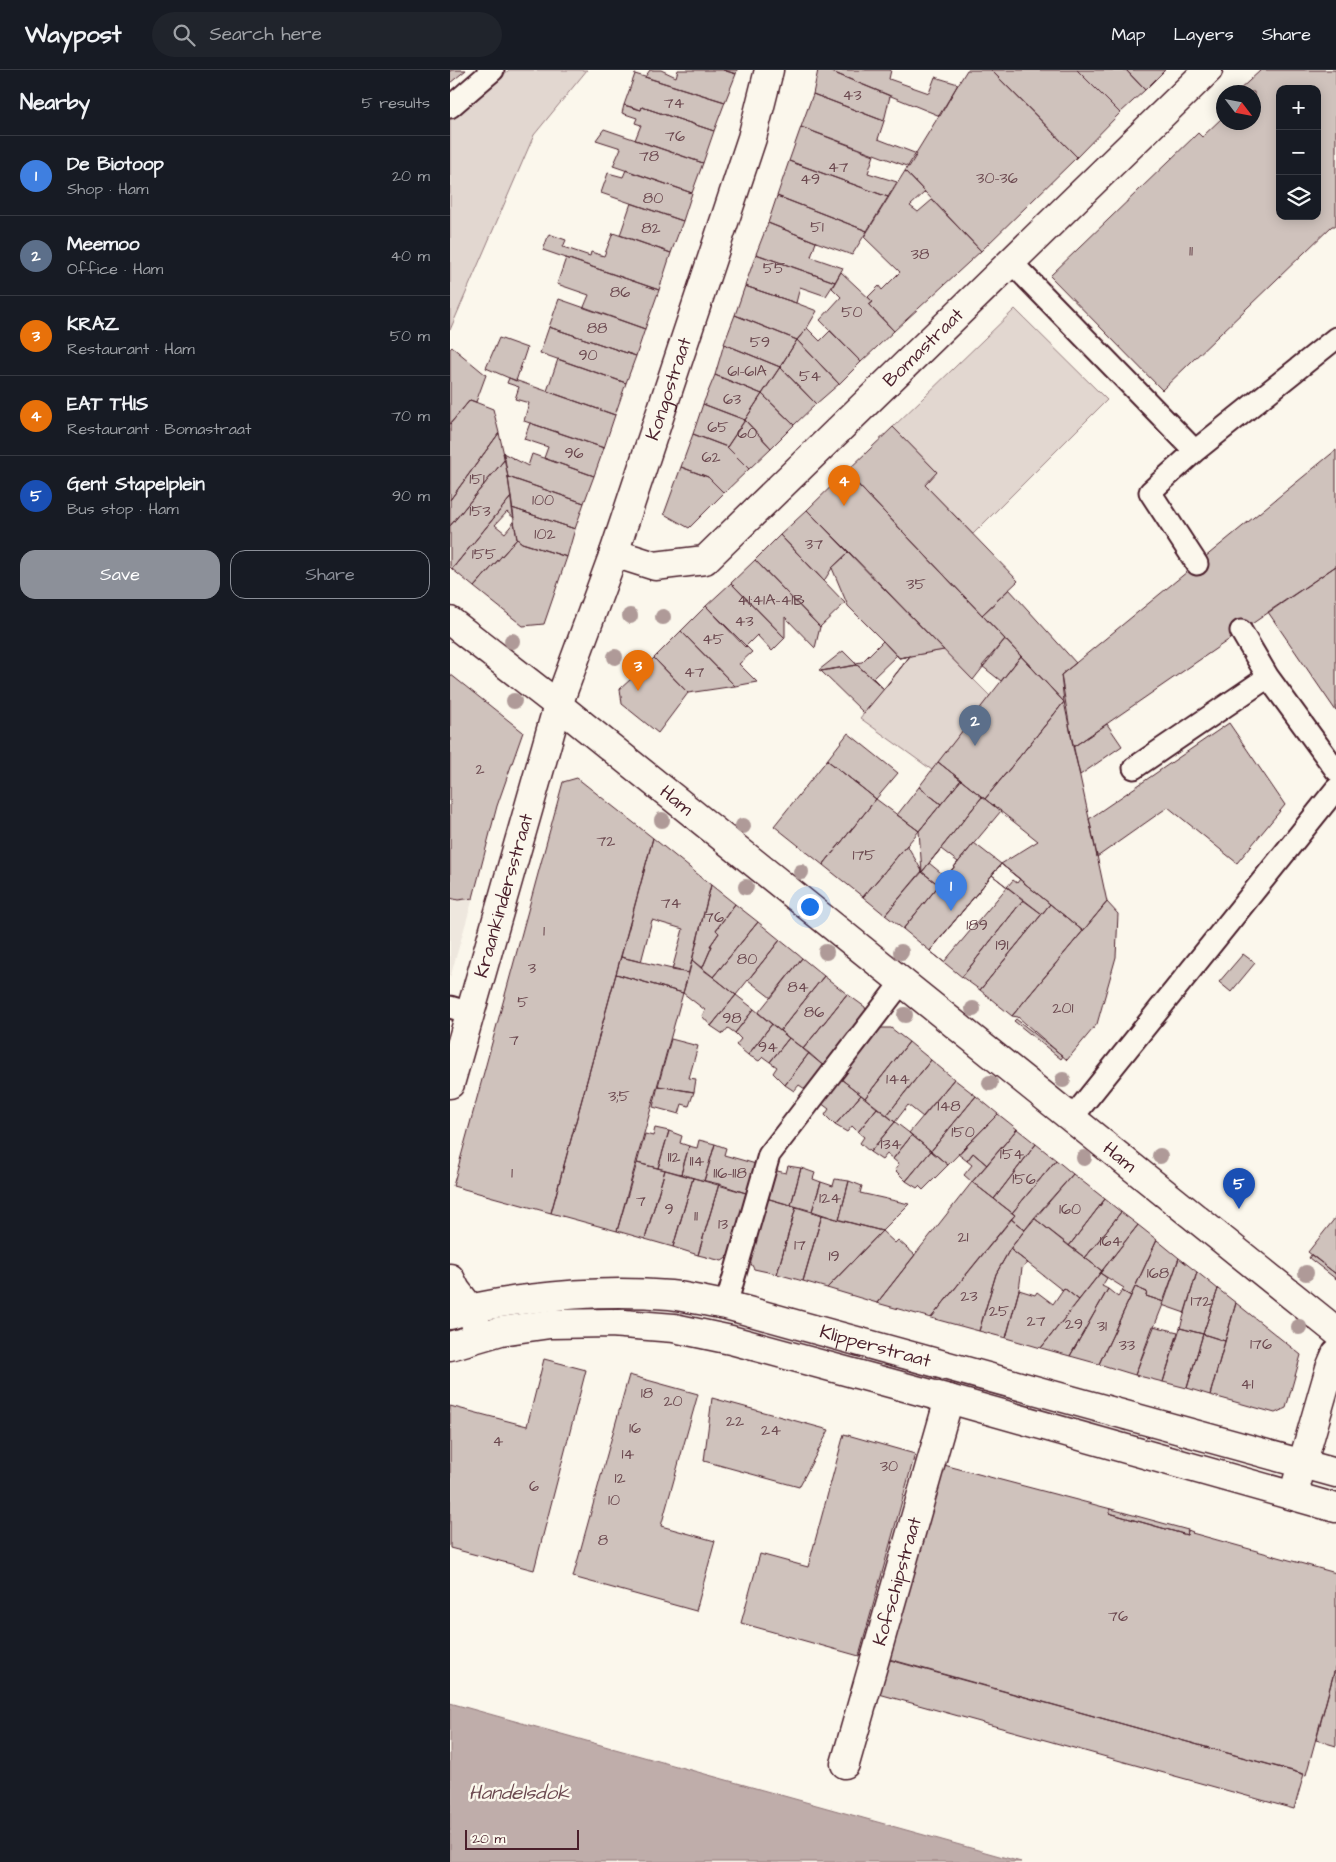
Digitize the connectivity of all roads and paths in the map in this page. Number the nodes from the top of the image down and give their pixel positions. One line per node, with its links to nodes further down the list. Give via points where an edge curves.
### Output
1 (493, 70): 4 (lane)
2 (769, 70): 8 (street, Kongostraat, via 752,138)
3 (1208, 70): 5 (street, Bomastraat)
4 (450, 107)
5 (1011, 262): 7 (lane); 8 (street, Bomastraat, via 705,560 655,566)
6 (1336, 338): 7 (lane)
7 (1196, 451): 9 (lane, via 1150,492)
8 (614, 553): 13 (street, Kongostraat)
9 (1197, 564)
10 (450, 621): 13 (street, Ham)
11 (1241, 631): 12 (lane)
12 (1268, 677): 14 (lane); 15 (lane)
13 (558, 706): 17 (street, Ham); 18 (street, Kraankindersstraat)
14 (1134, 768)
15 (1336, 770)
16 (1336, 789): 20 (lane)
17 (901, 983): 20 (street, Ham); 22 (lane, via 769,1155)
18 (460, 1010): 19 (street, Kraankindersstraat)
19 (450, 1084)
20 (1072, 1118): 24 (street, Ham)
21 (450, 1278): 23 (street)
22 (726, 1305): 23 (street, Klipperstraat, via 623,1292 566,1294); 29 (street, Klipperstraat)
23 (460, 1311): 25 (street)
24 (1336, 1331)
25 (480, 1337): 26 (street, Klipperstraat); 28 (street, Klipperstraat, via 550,1324 611,1323 674,1328 731,1340)
26 (450, 1346)
27 (1336, 1354): 29 (street)
28 (949, 1399): 31 (street, Klipperstraat); 33 (street, Kofschipstraat)
29 (1303, 1464): 30 (street, Klipperstraat); 31 (street)
30 (1336, 1473)
31 (1293, 1496): 32 (street, Klipperstraat)
32 (1336, 1508)
33 (845, 1764)

